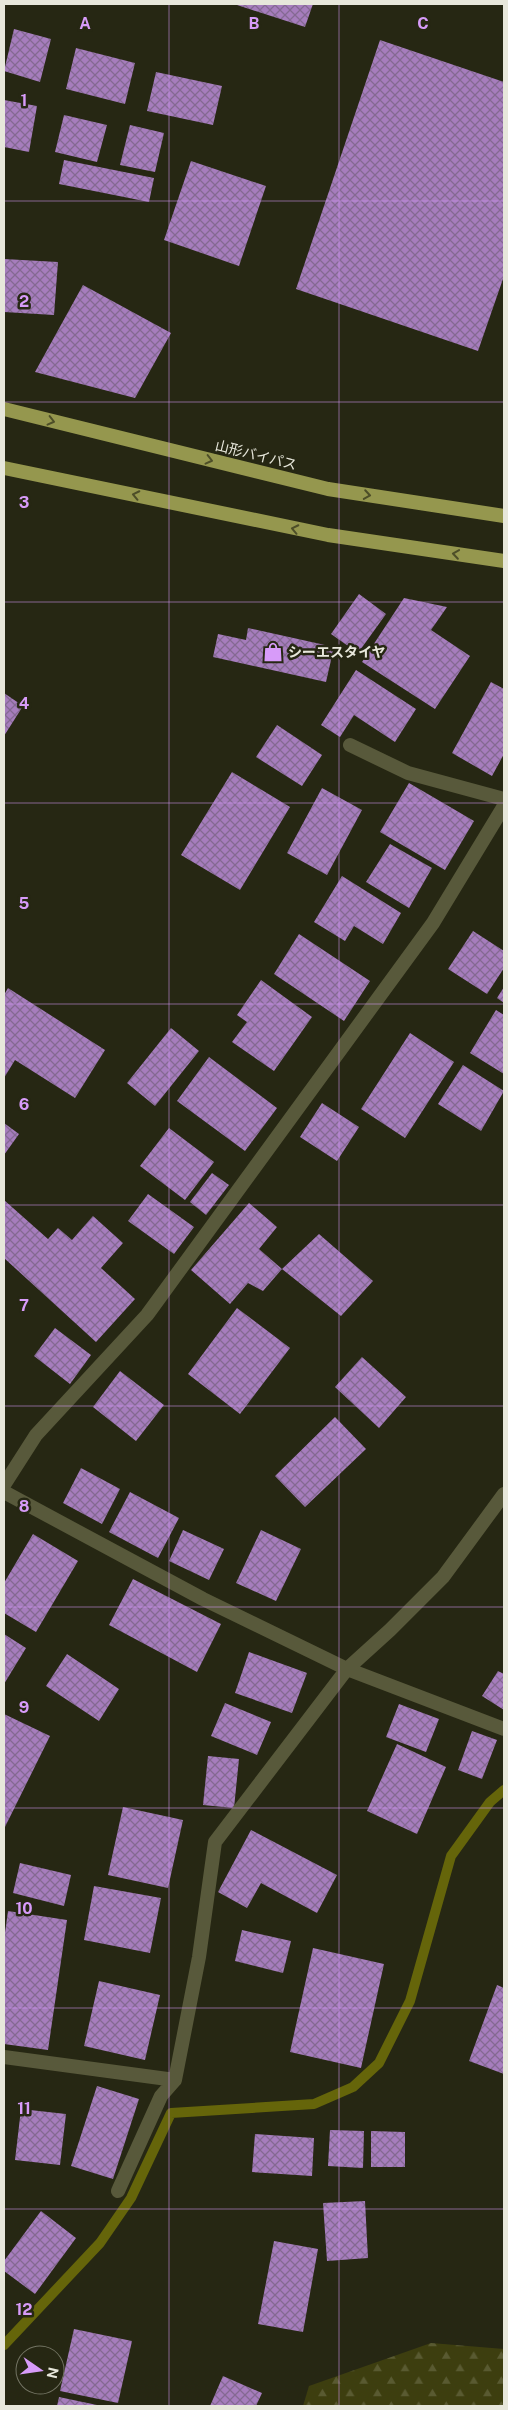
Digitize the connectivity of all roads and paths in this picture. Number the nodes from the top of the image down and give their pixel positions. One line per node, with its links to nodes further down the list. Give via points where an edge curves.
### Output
1 (4, 409): 3 (highway, 山形バイパス, one-way to 3, via 328,489)
2 (4, 468): 4 (highway, one-way to 2, via 328,535)
3 (504, 516)
4 (504, 561)
5 (350, 745): 6 (lane, via 408,772)
6 (504, 799)
7 (504, 806): 8 (lane, via 433,923 147,1315 36,1435)
8 (4, 1485)
9 (4, 1492): 11 (lane, via 203,1599)
10 (504, 1494): 11 (lane, via 443,1577)
11 (347, 1669): 12 (lane); 14 (lane, via 215,1842 199,1956)
12 (504, 1729)
13 (4, 2058): 14 (lane)
14 (175, 2080): 15 (lane, via 161,2096)
15 (118, 2191)

